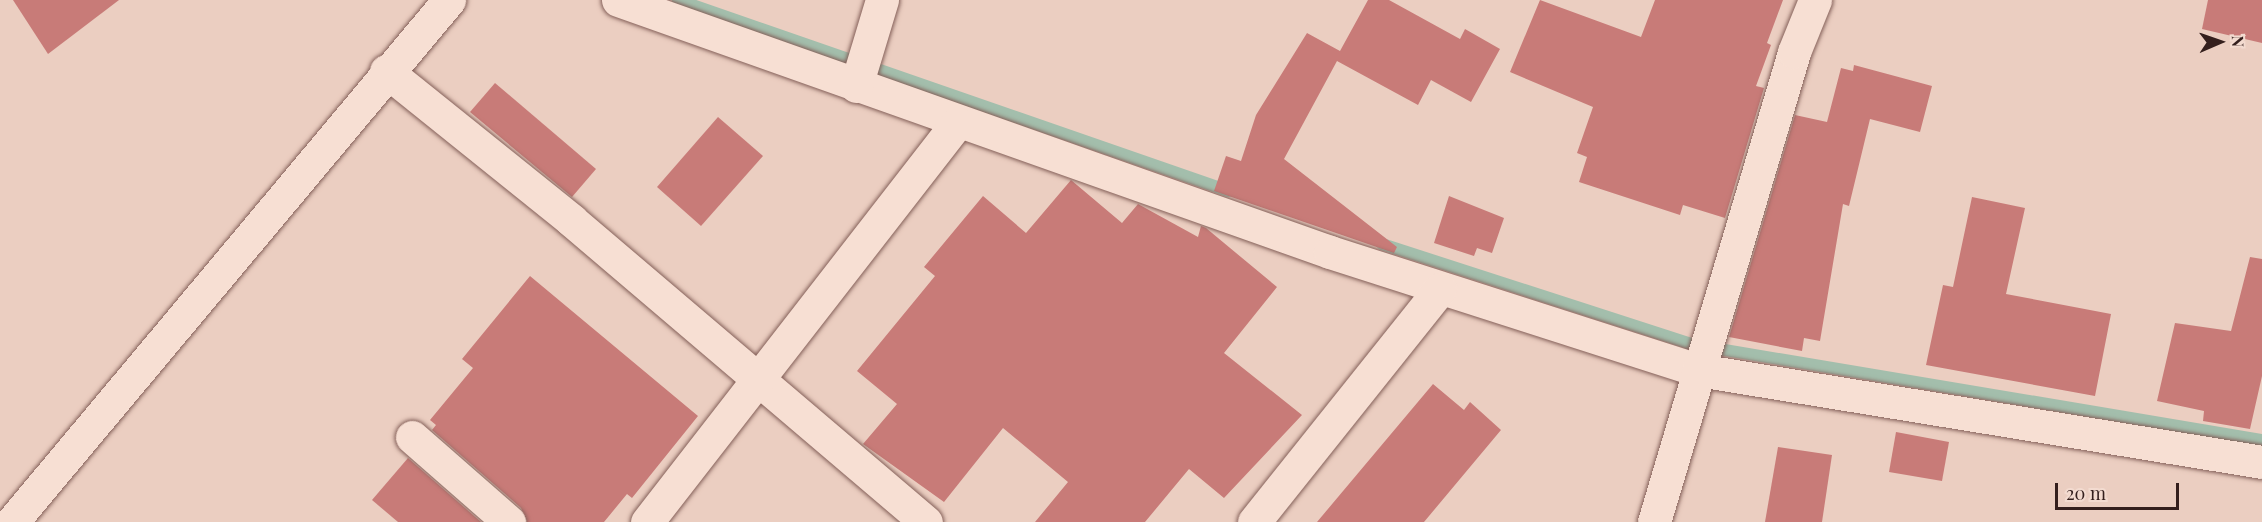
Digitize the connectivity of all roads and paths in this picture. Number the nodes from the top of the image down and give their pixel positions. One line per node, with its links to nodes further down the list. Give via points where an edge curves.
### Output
1 (449, 0): 5 (street)
2 (618, 0): 6 (street)
3 (882, 0): 6 (street)
4 (1815, 0): 9 (street, via 1794,52)
5 (386, 71): 10 (street, via 571,220); 13 (street)
6 (856, 87): 7 (street)
7 (957, 123): 8 (street); 10 (street)
8 (1440, 289): 9 (street); 17 (street)
9 (1698, 370): 12 (street); 18 (street, via 1685,433)
10 (760, 383): 15 (street); 16 (street)
11 (412, 437): 14 (street)
12 (2262, 462)
13 (12, 522)
14 (509, 522)
15 (647, 522)
16 (926, 522)
17 (1254, 522)
18 (1654, 522)

